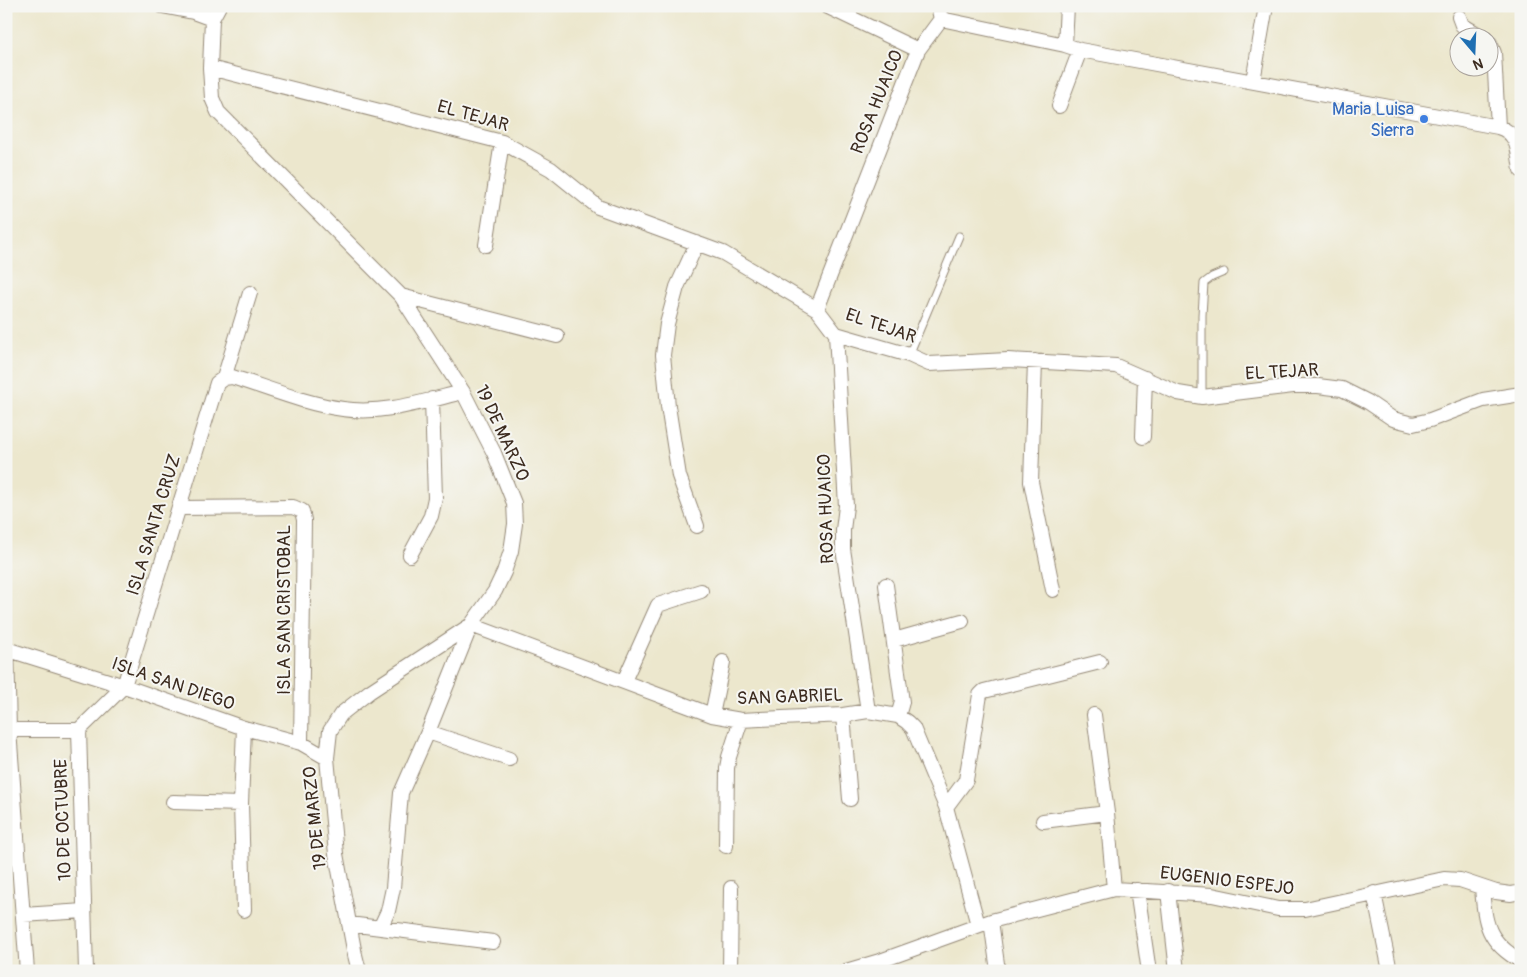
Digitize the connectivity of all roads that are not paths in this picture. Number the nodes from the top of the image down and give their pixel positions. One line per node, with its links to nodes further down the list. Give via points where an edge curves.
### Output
1 (162, 6): 5 (street)
2 (826, 6): 10 (street)
3 (1067, 6): 9 (street)
4 (1266, 6): 14 (street)
5 (207, 13): 12 (street, 19 DE MARZO)
6 (940, 13): 9 (street); 10 (street, ROSA HUAICO)
7 (1459, 17): 8 (street)
8 (1467, 28)
9 (1065, 45): 11 (street)
10 (918, 50): 25 (street, ROSA HUAICO)
11 (1080, 50): 14 (street); 15 (street)
12 (210, 68): 17 (street, EL TEJAR); 24 (street, 19 DE MARZO, via 212,98 218,112)
13 (1495, 78): 16 (street)
14 (1252, 81): 16 (street)
15 (1059, 106)
16 (1498, 127): 18 (street, via 1507,129 1513,136)
17 (502, 142): 20 (street, EL TEJAR, via 551,169 598,207); 21 (street)
18 (1521, 170)
19 (959, 236): 28 (lane)
20 (697, 244): 25 (street, EL TEJAR, via 723,253); 37 (street, via 677,287 663,355 679,476)
21 (486, 245)
22 (1224, 272): 34 (lane, via 1204,283)
23 (250, 293): 30 (street, ISLA SANTA CRUZ)
24 (401, 296): 27 (street); 33 (street, 19 DE MARZO)
25 (817, 309): 26 (street, EL TEJAR)
26 (836, 334): 28 (street, EL TEJAR); 50 (street, ROSA HUAICO, via 846,506 843,549)
27 (557, 336)
28 (909, 355): 29 (street, EL TEJAR, via 929,364)
29 (1035, 361): 31 (street, EL TEJAR, via 1116,366); 40 (street, via 1031,482)
30 (224, 378): 33 (street, via 232,377 343,409 391,408); 36 (street, ISLA SANTA CRUZ, via 217,383)
31 (1145, 378): 34 (street, EL TEJAR, via 1178,393); 35 (street)
32 (1521, 394): 34 (street, EL TEJAR, via 1483,400 1413,424 1393,419 1342,389 1293,386)
33 (450, 395): 38 (street, via 431,516); 43 (street, 19 DE MARZO, via 505,478 514,503 511,551 504,572 495,592)
34 (1202, 397)
35 (1143, 438)
36 (179, 508): 49 (street, ISLA SANTA CRUZ); 60 (street, ISLA SAN CRISTOBAL, via 293,507 302,511)
37 (697, 526)
38 (410, 556)
39 (886, 584): 44 (street)
40 (1053, 590)
41 (701, 591): 48 (street, via 658,605)
42 (962, 621): 44 (street)
43 (471, 625): 48 (street, SAN GABRIEL); 59 (street); 61 (street, 19 DE MARZO, via 341,714 330,731)
44 (894, 640): 54 (street, via 902,702)
45 (6, 649): 49 (street, ISLA SAN DIEGO); 57 (street)
46 (723, 662): 51 (street)
47 (1100, 662): 66 (street, via 984,691 980,695 966,780)
48 (624, 681): 51 (street, SAN GABRIEL)
49 (124, 686): 56 (street, ISLA SAN DIEGO); 58 (street)
50 (868, 711): 53 (street, SAN GABRIEL); 54 (street, SAN GABRIEL)
51 (712, 715): 55 (street, SAN GABRIEL)
52 (1094, 715): 67 (street)
53 (843, 716): 55 (street, SAN GABRIEL); 63 (street)
54 (898, 716): 66 (street, via 913,728)
55 (741, 720): 69 (street, via 727,768)
56 (244, 728): 60 (street, ISLA SAN DIEGO); 65 (street)
57 (9, 730): 58 (street); 79 (street)
58 (79, 730): 78 (street, 10 DE OCTUBRE)
59 (428, 732): 62 (street); 82 (street, via 401,794 393,888)
60 (303, 744): 61 (street, ISLA SAN DIEGO)
61 (325, 757): 81 (street, 19 DE MARZO, via 336,854)
62 (509, 759)
63 (850, 799)
64 (173, 802): 65 (street)
65 (241, 804): 77 (street)
66 (946, 807): 80 (street)
67 (1106, 813): 68 (street); 72 (street)
68 (1043, 821)
69 (726, 846)
70 (731, 888): 89 (street)
71 (1482, 888): 75 (street, EUGENIO ESPEJO, via 1511,894); 76 (street, EUGENIO ESPEJO, via 1460,880 1444,879); 84 (street, via 1485,920 1491,934 1500,946)
72 (1114, 889): 73 (street, EUGENIO ESPEJO); 80 (street, EUGENIO ESPEJO)
73 (1137, 890): 74 (street, EUGENIO ESPEJO); 85 (street)
74 (1168, 891): 76 (street, EUGENIO ESPEJO, via 1212,895 1278,909 1305,909); 92 (street)
75 (1521, 892)
76 (1374, 893): 93 (street)
77 (244, 910)
78 (84, 911): 79 (street); 87 (street, 10 DE OCTUBRE)
79 (23, 915): 86 (street)
80 (984, 923): 90 (street, EUGENIO ESPEJO); 91 (street)
81 (349, 924): 82 (street); 88 (street, 19 DE MARZO)
82 (380, 928): 83 (street)
83 (493, 942)
84 (1521, 961)
85 (1148, 965)
86 (28, 971)
87 (86, 971)
88 (359, 971)
89 (730, 971)
90 (846, 971)
91 (998, 971)
92 (1178, 971)
93 (1390, 971)

